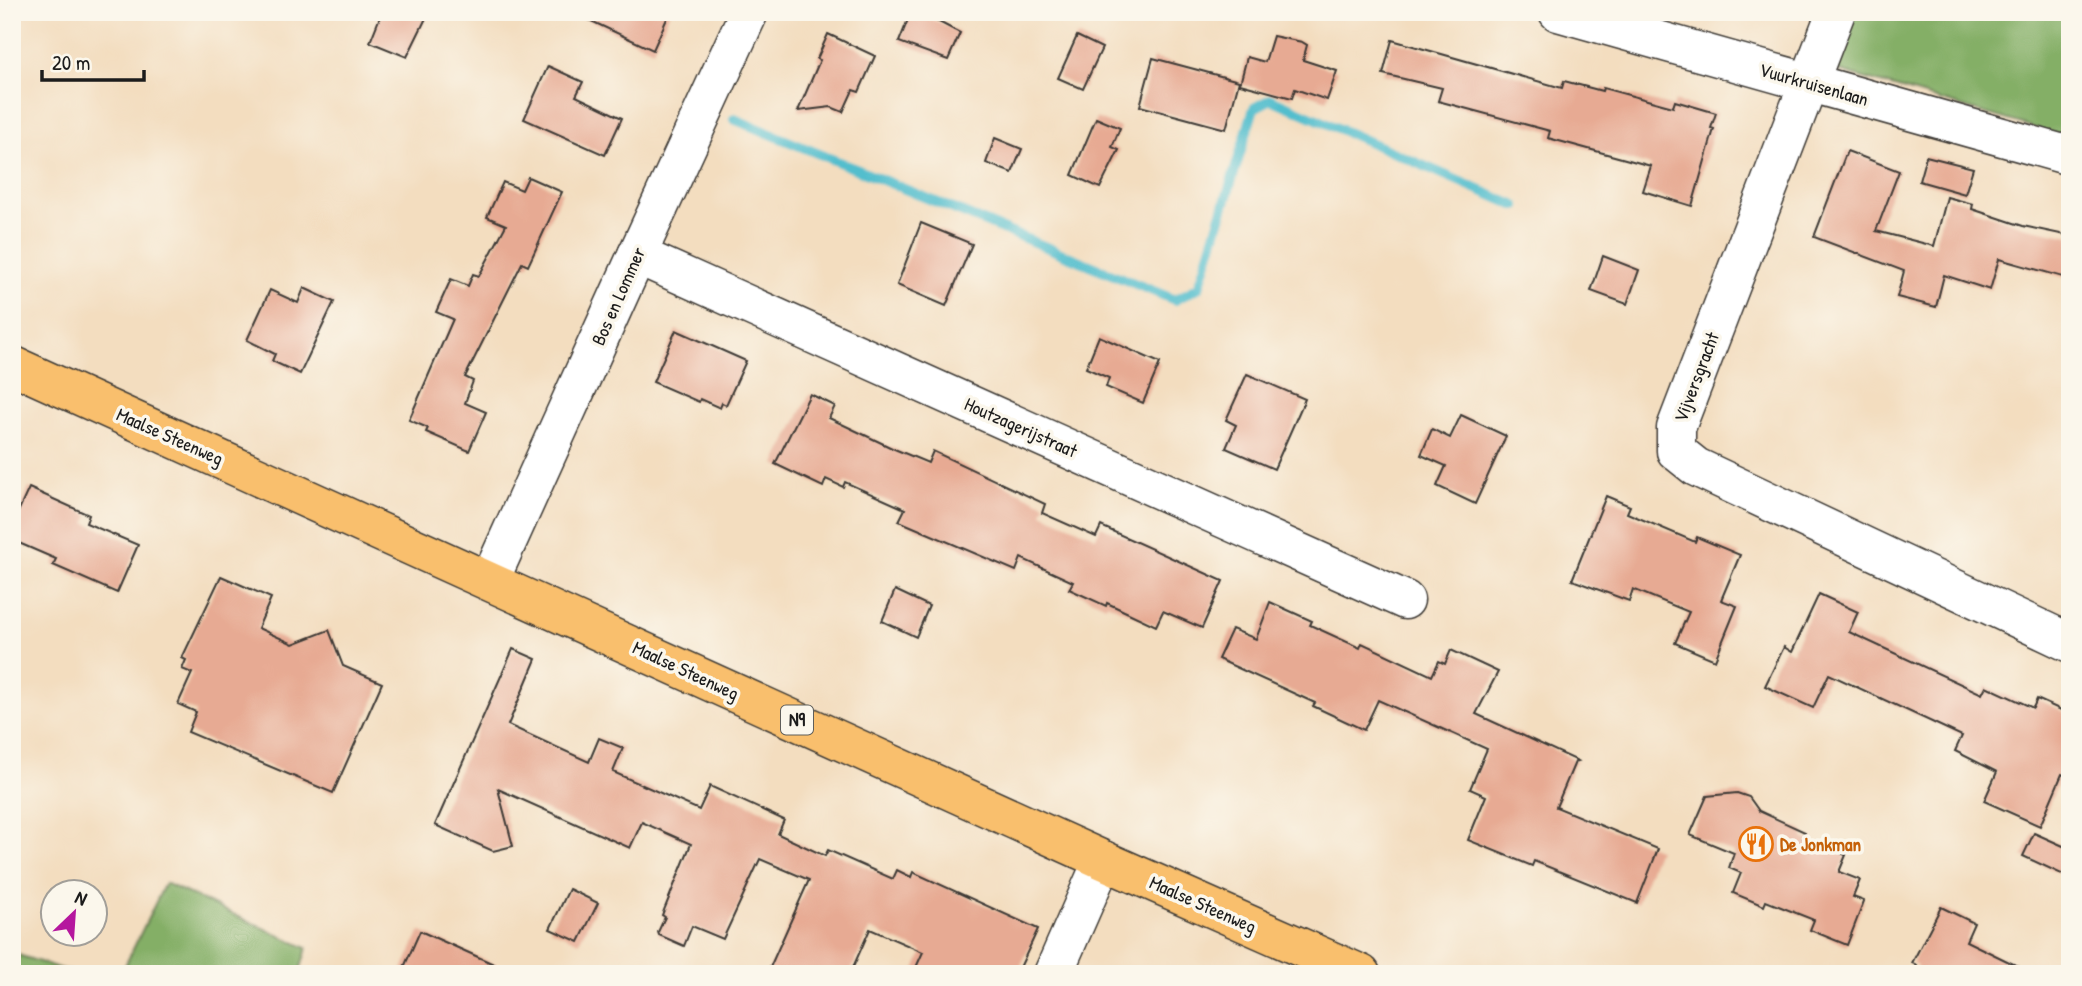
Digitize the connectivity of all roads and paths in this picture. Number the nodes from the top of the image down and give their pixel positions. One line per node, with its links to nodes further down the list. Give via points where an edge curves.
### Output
1 (749, 12): 6 (street, Bos en Lommer)
2 (1558, 12): 4 (street, Vuurkruisenlaan)
3 (1836, 12): 4 (street, Vijversgracht)
4 (1809, 83): 5 (street, Vuurkruisenlaan); 10 (street, Vijversgracht, via 1676,428 1676,451 1696,467)
5 (2070, 156)
6 (637, 255): 8 (street, Bos en Lommer); 9 (street, Houtzagerijstraat)
7 (12, 365): 8 (main road, Maalse Steenweg / N9)
8 (490, 580): 11 (main road, Maalse Steenweg / N9)
9 (1405, 600)
10 (2070, 643)
11 (1103, 860): 12 (street); 13 (main road, Maalse Steenweg / N9)
12 (1053, 974)
13 (1361, 974)

